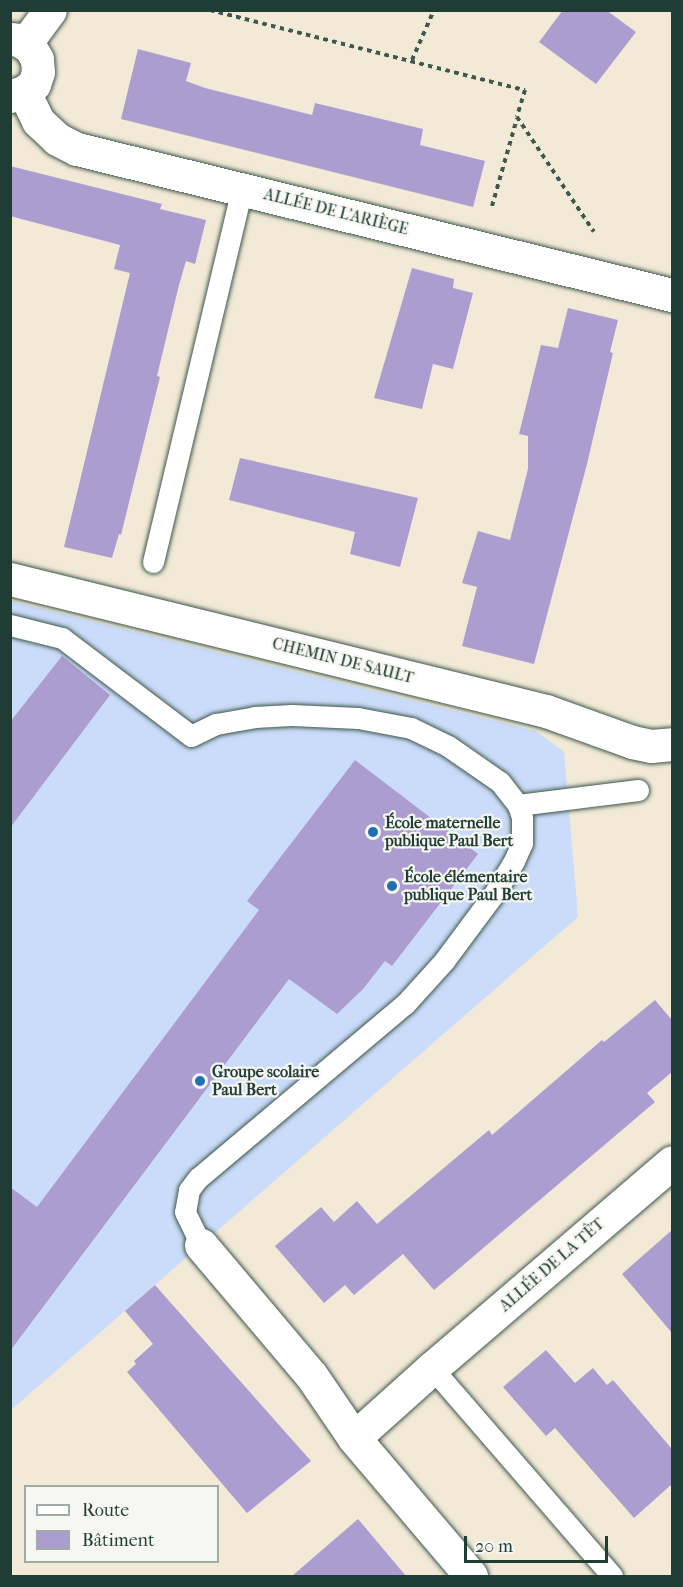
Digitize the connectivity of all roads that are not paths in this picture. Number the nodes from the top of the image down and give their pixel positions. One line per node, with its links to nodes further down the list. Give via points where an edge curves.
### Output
1 (50, 10): 2 (street)
2 (18, 41): 3 (street, via 37,59 38,72 34,84)
3 (17, 94): 4 (street, ALLÉE DE L'ARIÈGE, via 57,139 77,148)
4 (242, 189): 5 (street, ALLÉE DE L'ARIÈGE); 6 (lane)
5 (672, 295)
6 (153, 562)
7 (10, 579): 9 (street, CHEMIN DE SAULT, via 546,711 632,742 651,746)
8 (10, 625): 11 (lane, via 62,638 190,736 216,724 254,717 321,715 381,720 411,728 448,746 500,782)
9 (672, 744)
10 (638, 790): 11 (lane)
11 (518, 805): 13 (lane, via 524,830 514,861 444,962 406,1003 198,1178 189,1190 185,1212)
12 (672, 1162): 14 (street, ALLÉE DE LA TÊT)
13 (201, 1245): 15 (street, via 311,1375)
14 (432, 1368): 15 (street, ALLÉE DE LA TÊT); 17 (lane)
15 (354, 1438): 16 (street)
16 (471, 1576)
17 (612, 1576)

